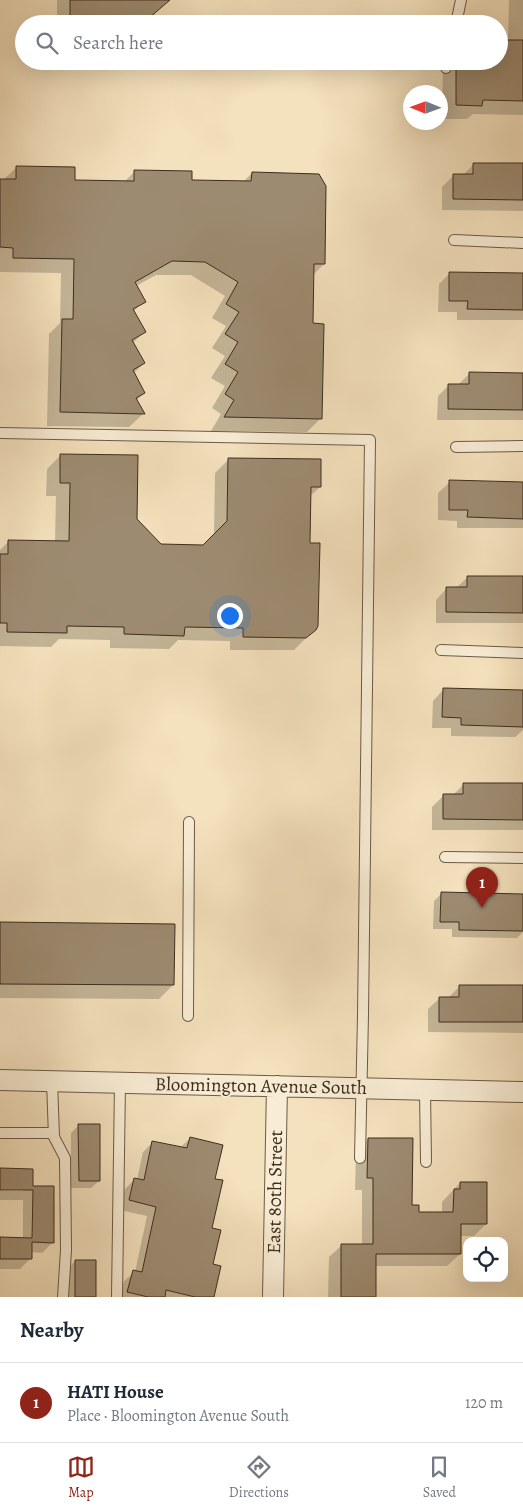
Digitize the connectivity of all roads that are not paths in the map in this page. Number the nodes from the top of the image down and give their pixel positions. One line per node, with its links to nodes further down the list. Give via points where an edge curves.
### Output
1 (461, 0): 2 (lane)
2 (458, 15)
3 (454, 240): 4 (lane)
4 (523, 243)
5 (0, 433): 18 (lane, via 370,440)
6 (456, 446): 7 (lane)
7 (523, 446)
8 (441, 650): 9 (lane)
9 (523, 653)
10 (189, 822): 13 (lane)
11 (445, 857): 12 (lane)
12 (523, 858)
13 (188, 1016)
14 (0, 1080): 15 (street, Bloomington Avenue South)
15 (52, 1081): 16 (street, Bloomington Avenue South); 22 (lane)
16 (120, 1083): 17 (street, Bloomington Avenue South); 26 (lane)
17 (277, 1086): 18 (street, Bloomington Avenue South); 27 (street, East 80th Street)
18 (362, 1088): 19 (street, Bloomington Avenue South); 23 (lane)
19 (425, 1090): 20 (street, Bloomington Avenue South); 24 (lane)
20 (523, 1092)
21 (0, 1133): 22 (lane)
22 (54, 1133): 25 (lane, via 65,1158)
23 (360, 1158)
24 (426, 1162)
25 (63, 1297)
26 (117, 1297)
27 (273, 1297)

